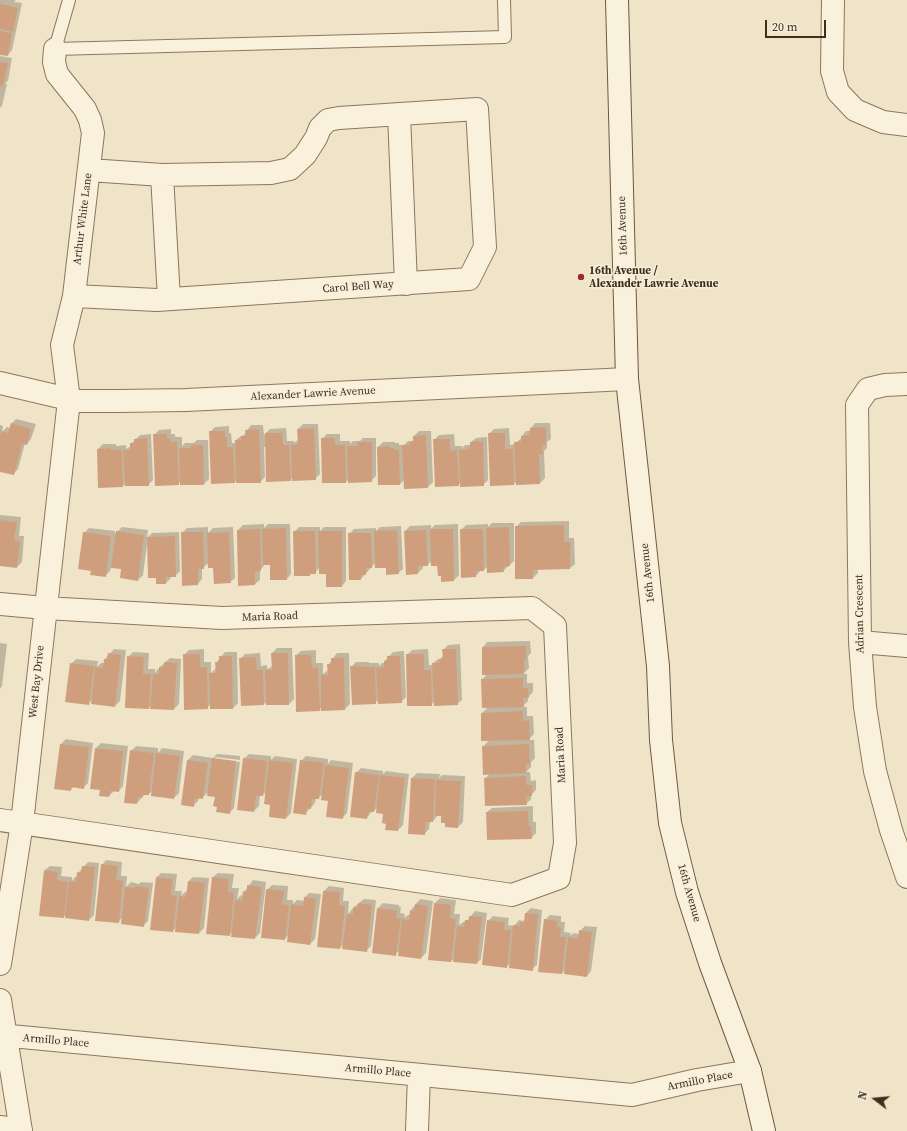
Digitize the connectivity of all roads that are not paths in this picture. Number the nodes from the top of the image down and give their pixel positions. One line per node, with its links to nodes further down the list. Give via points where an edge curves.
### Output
1 (69, 0): 5 (lane)
2 (504, 0): 5 (lane, via 506,37)
3 (617, 0): 13 (street, 16th Avenue)
4 (833, 0): 7 (street, via 832,71 838,92 855,110 884,122)
5 (55, 49): 8 (street, Arthur White Lane, via 54,62 57,74 90,120 93,133)
6 (399, 114): 9 (street, via 328,120 320,128 305,155 290,168 271,173); 10 (street); 10 (street, Carol Bell Way, via 477,110 485,247 469,279)
7 (907, 125)
8 (89, 170): 9 (street); 11 (street, Arthur White Lane)
9 (162, 175): 12 (street)
10 (406, 284): 12 (street, Carol Bell Way)
11 (74, 296): 12 (street, Carol Bell Way); 16 (street, Arthur White Lane, via 62,345)
12 (169, 299)
13 (628, 379): 16 (street, Alexander Lawrie Avenue, via 186,400); 27 (street, 16th Avenue, via 658,666 660,740 670,823 689,899)
14 (0, 383): 16 (street, Alexander Lawrie Avenue)
15 (907, 384): 19 (street, Adrian Crescent, via 868,389 857,404)
16 (69, 400): 18 (street, West Bay Drive)
17 (0, 604): 18 (street, Maria Road)
18 (45, 608): 22 (street, West Bay Drive); 22 (street, Maria Road, via 222,618 532,608 555,626 565,843 559,878 512,895)
19 (860, 642): 20 (street); 23 (street, Adrian Crescent, via 865,707 875,771)
20 (907, 646)
21 (0, 820): 22 (street, Maria Road)
22 (22, 823): 24 (street, West Bay Drive)
23 (907, 877)
24 (0, 964)
25 (0, 1000): 26 (street)
26 (2, 1036): 28 (street, Armillo Place); 29 (street)
27 (750, 1071): 28 (street, Armillo Place, via 632,1095); 31 (street, 16th Avenue)
28 (419, 1075): 30 (street)
29 (14, 1130)
30 (417, 1131)
31 (764, 1131)

